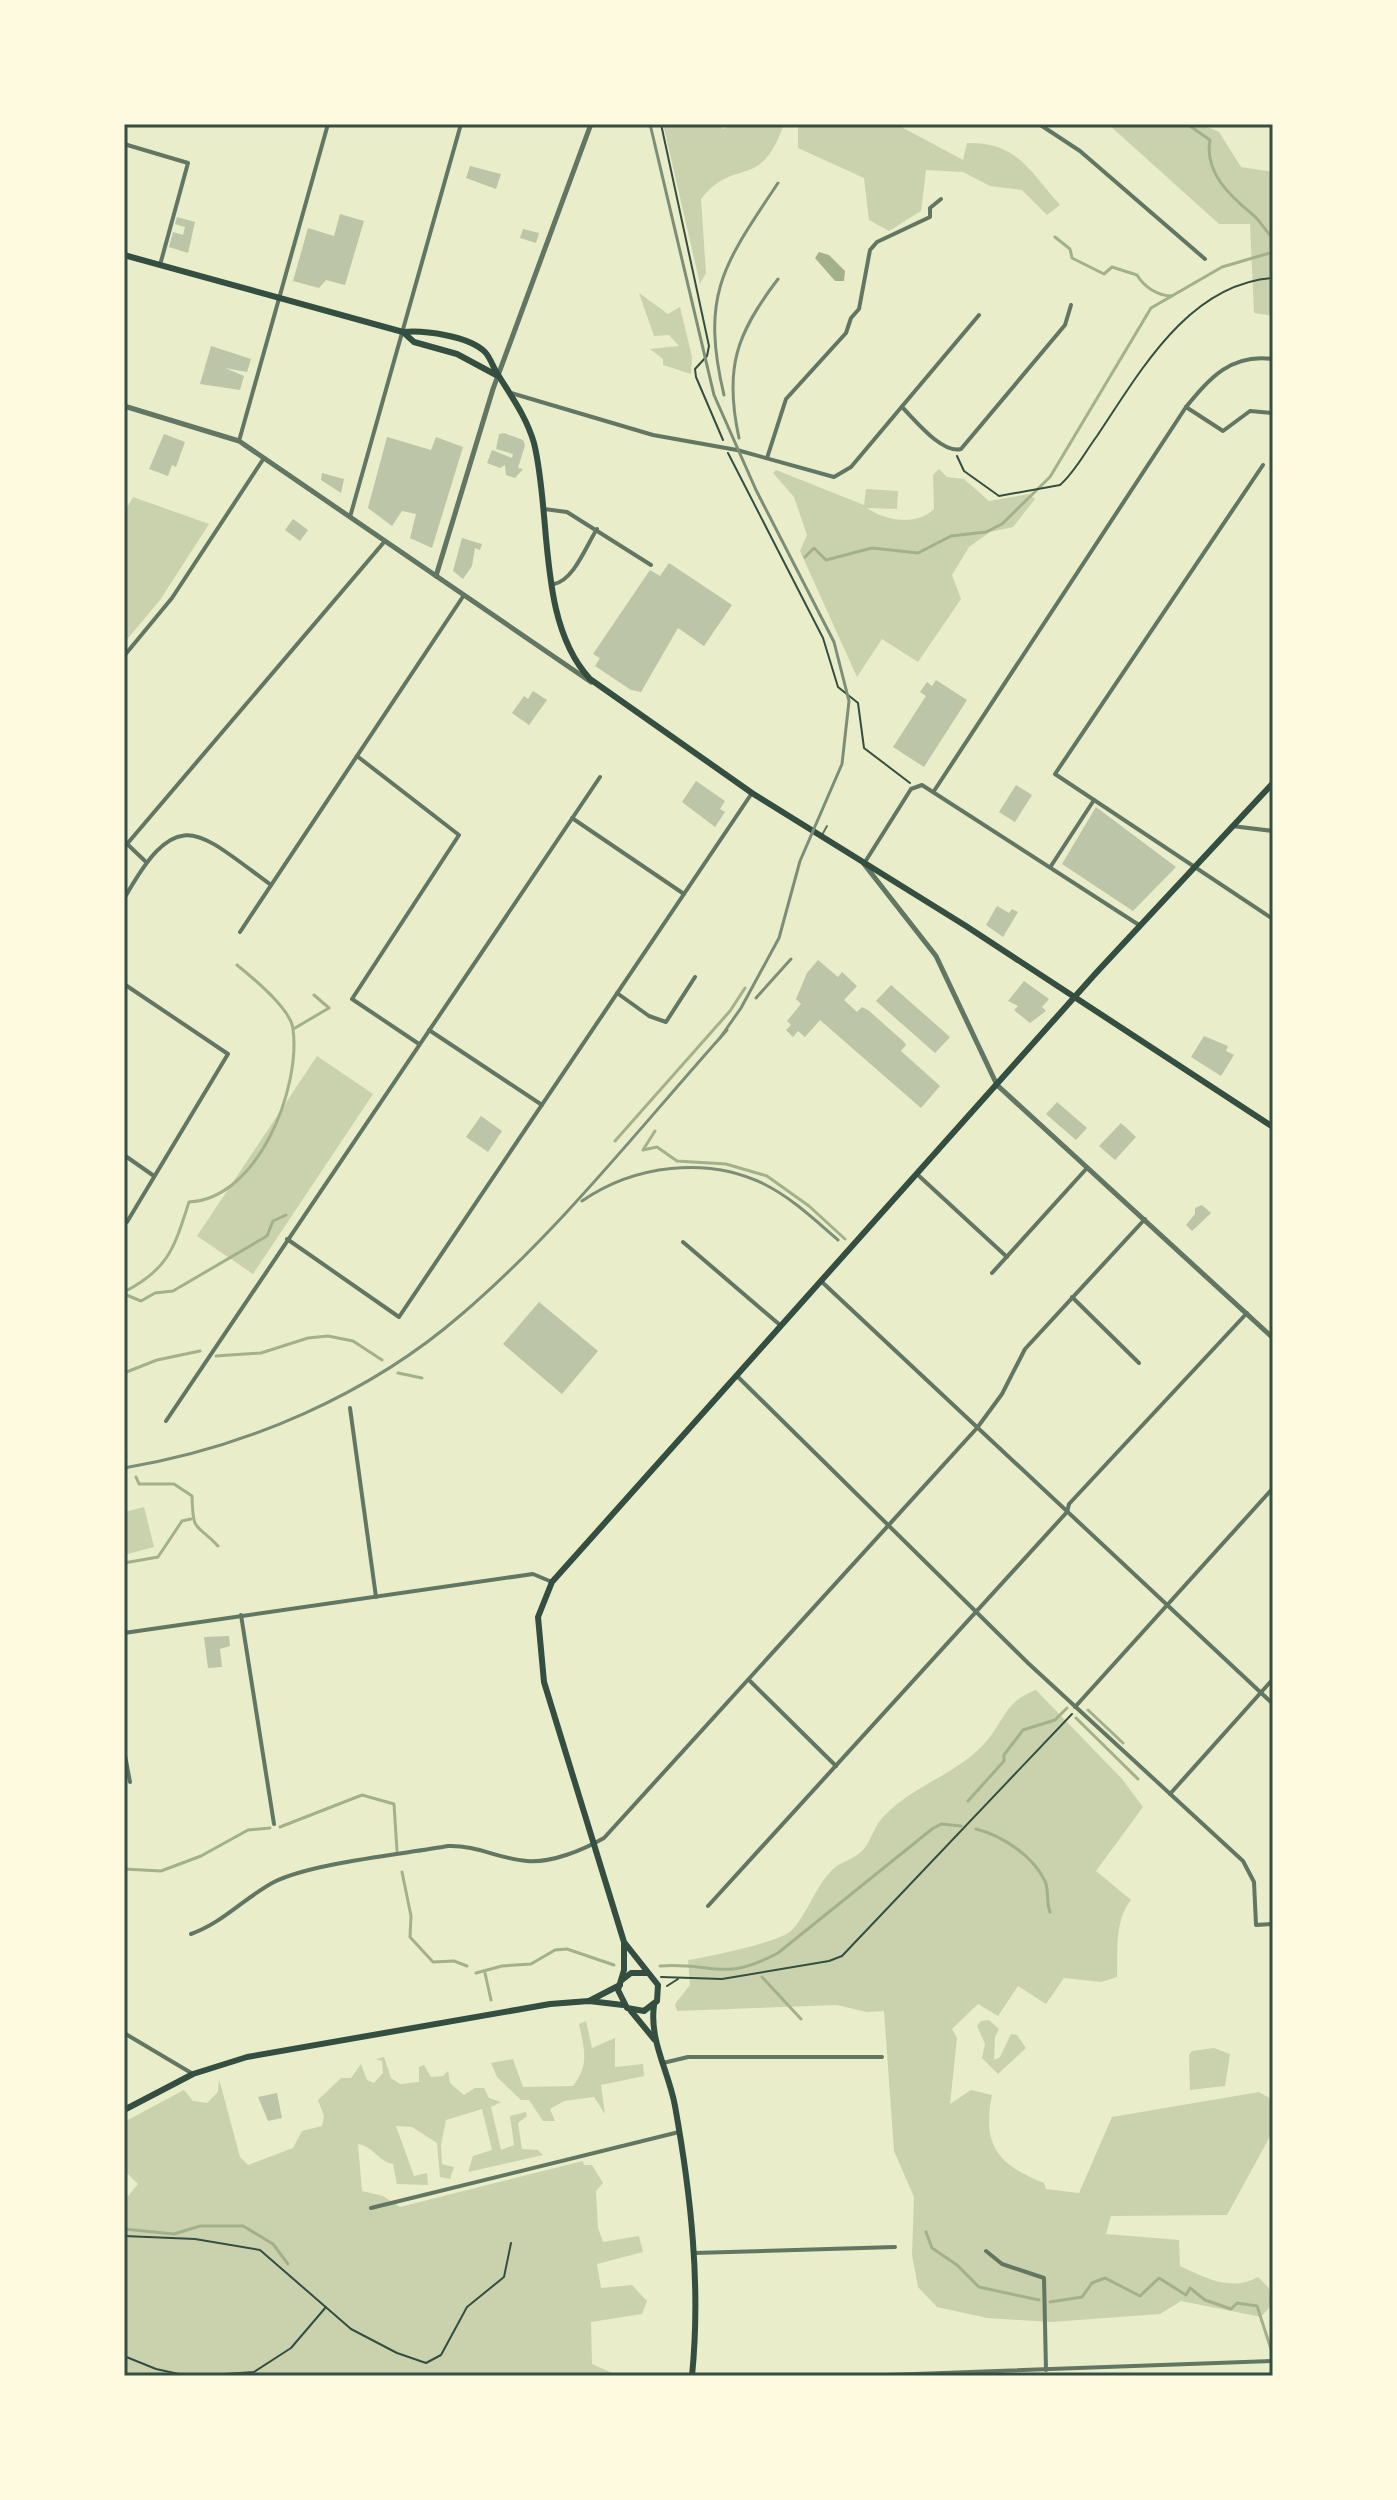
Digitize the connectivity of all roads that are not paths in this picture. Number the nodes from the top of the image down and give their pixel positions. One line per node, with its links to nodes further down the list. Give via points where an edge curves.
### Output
1 (328, 124): 10 (street)
2 (461, 124): 13 (street)
3 (591, 124): 15 (street)
4 (1039, 124): 8 (street, via 1080,151)
5 (124, 144): 9 (street, via 188,163)
6 (941, 199): 23 (street, via 930,208 930,217 870,250 864,300 846,333 786,399)
7 (124, 255): 9 (main road)
8 (1205, 259)
9 (160, 265): 10 (main road)
10 (280, 298): 13 (main road); 21 (street)
11 (1071, 305): 18 (street, via 1065,325 971,440 955,451)
12 (979, 315): 18 (street)
13 (403, 332): 15 (main road, via 414,342 457,354); 15 (main road, via 418,330 472,344 486,352); 26 (street)
14 (1273, 359): 19 (street, via 1232,362)
15 (498, 376): 16 (main road); 30 (street)
16 (511, 393): 23 (street, via 653,435); 25 (main road, via 532,439)
17 (124, 406): 21 (street)
18 (902, 407): 23 (street, via 851,467 834,477)
19 (1186, 407): 20 (street, via 1223,431 1250,411); 38 (street)
20 (1273, 413)
21 (239, 441): 22 (street)
22 (264, 458): 26 (street); 33 (street, via 172,598)
23 (767, 458)
24 (1263, 465): 40 (street, via 1055,774)
25 (544, 509): 27 (street, via 559,509); 31 (main road)
26 (350, 517): 28 (street)
27 (597, 529): 29 (street); 31 (street, via 570,574)
28 (385, 541): 30 (street); 46 (street)
29 (651, 565)
30 (436, 576): 32 (street)
31 (554, 584): 34 (main road, via 565,638)
32 (464, 595): 34 (street); 35 (street)
33 (124, 656)
34 (598, 687): 39 (main road)
35 (357, 756): 51 (street); 62 (street, via 459,835 352,999)
36 (600, 777): 41 (street)
37 (1273, 783): 43 (main road)
38 (934, 791): 48 (street, via 913,787); 49 (street)
39 (752, 793): 45 (main road); 52 (street)
40 (1094, 800): 49 (street); 50 (street)
41 (572, 818): 52 (street); 61 (street)
42 (827, 826): 45 (lane)
43 (1232, 826): 44 (street); 50 (main road)
44 (1273, 831)
45 (821, 836): 48 (main road)
46 (125, 842): 47 (street)
47 (145, 861): 51 (street, via 162,845 187,834 201,837); 53 (street)
48 (864, 864): 60 (main road); 63 (street, via 936,956)
49 (1051, 866): 55 (street)
50 (1191, 868): 54 (street); 55 (main road)
51 (271, 885): 56 (street)
52 (684, 894): 59 (street)
53 (124, 899)
54 (1273, 919)
55 (1139, 925): 60 (main road)
56 (240, 932)
57 (695, 977): 59 (street, via 666,1022)
58 (124, 984): 69 (street, via 228,1054)
59 (617, 993): 64 (street)
60 (1075, 997): 63 (main road); 65 (main road)
61 (429, 1030): 62 (street); 64 (street)
62 (419, 1044): 72 (street)
63 (997, 1085): 67 (street); 68 (main road)
64 (542, 1105): 72 (street, via 399,1317)
65 (1273, 1127)
66 (124, 1155): 69 (street)
67 (1088, 1166): 70 (street); 74 (street)
68 (918, 1175): 74 (street); 76 (main road)
69 (154, 1176): 71 (street)
70 (1145, 1219): 77 (street); 78 (street)
71 (127, 1222)
72 (287, 1239): 84 (street)
73 (683, 1242): 79 (street)
74 (1007, 1257): 75 (street)
75 (992, 1273)
76 (822, 1282): 79 (main road); 85 (street)
77 (1072, 1297): 81 (street); 85 (street, via 1025,1349)
78 (1247, 1313): 80 (street); 87 (street)
79 (782, 1327): 82 (main road)
80 (1273, 1338)
81 (1139, 1363)
82 (737, 1376): 88 (street); 89 (main road)
83 (350, 1408): 90 (street)
84 (166, 1421)
85 (977, 1428): 87 (street); 88 (street)
86 (1273, 1488): 91 (street)
87 (1067, 1512): 91 (street); 92 (street)
88 (891, 1525): 92 (street); 96 (street)
89 (552, 1582): 90 (street, via 533,1574); 105 (main road, via 538,1617 540,1663)
90 (376, 1597): 93 (street)
91 (1167, 1605): 97 (street); 99 (street)
92 (976, 1612): 99 (street); 101 (street)
93 (241, 1615): 94 (street); 104 (street)
94 (124, 1633)
95 (1273, 1679): 97 (street)
96 (750, 1681): 101 (street); 105 (street, via 610,1833)
97 (1261, 1693): 98 (street); 103 (street)
98 (1273, 1704)
99 (1074, 1709): 103 (street)
100 (124, 1750): 102 (street)
101 (836, 1766): 106 (street)
102 (130, 1782)
103 (1170, 1794): 107 (street, via 1243,1861 1256,1893 1256,1925)
104 (274, 1824)
105 (592, 1844): 108 (street, via 540,1861 466,1845 327,1868 273,1883 227,1918); 109 (main road)
106 (708, 1906)
107 (1273, 1924)
108 (191, 1934)
109 (624, 1942): 110 (main road); 111 (main road)
110 (649, 1975): 111 (main road, via 631,1973); 114 (main road, via 658,1985)
111 (621, 1982): 112 (main road); 113 (main road)
112 (589, 2001): 113 (main road); 120 (main road, via 360,2036 247,2057)
113 (623, 2005): 115 (main road)
114 (654, 2005): 115 (main road); 117 (main road)
115 (631, 2011): 117 (main road)
116 (124, 2033): 120 (street)
117 (654, 2039): 119 (main road)
118 (882, 2057): 119 (street, via 688,2057)
119 (663, 2063): 122 (main road)
120 (193, 2074): 121 (main road)
121 (124, 2110)
122 (679, 2132): 123 (street); 126 (main road)
123 (371, 2208)
124 (895, 2247): 126 (street)
125 (986, 2251): 128 (street, via 1002,2264 1044,2278)
126 (694, 2253): 129 (main road)
127 (1273, 2361): 128 (street)
128 (1046, 2370): 130 (street)
129 (692, 2376)
130 (860, 2376)

